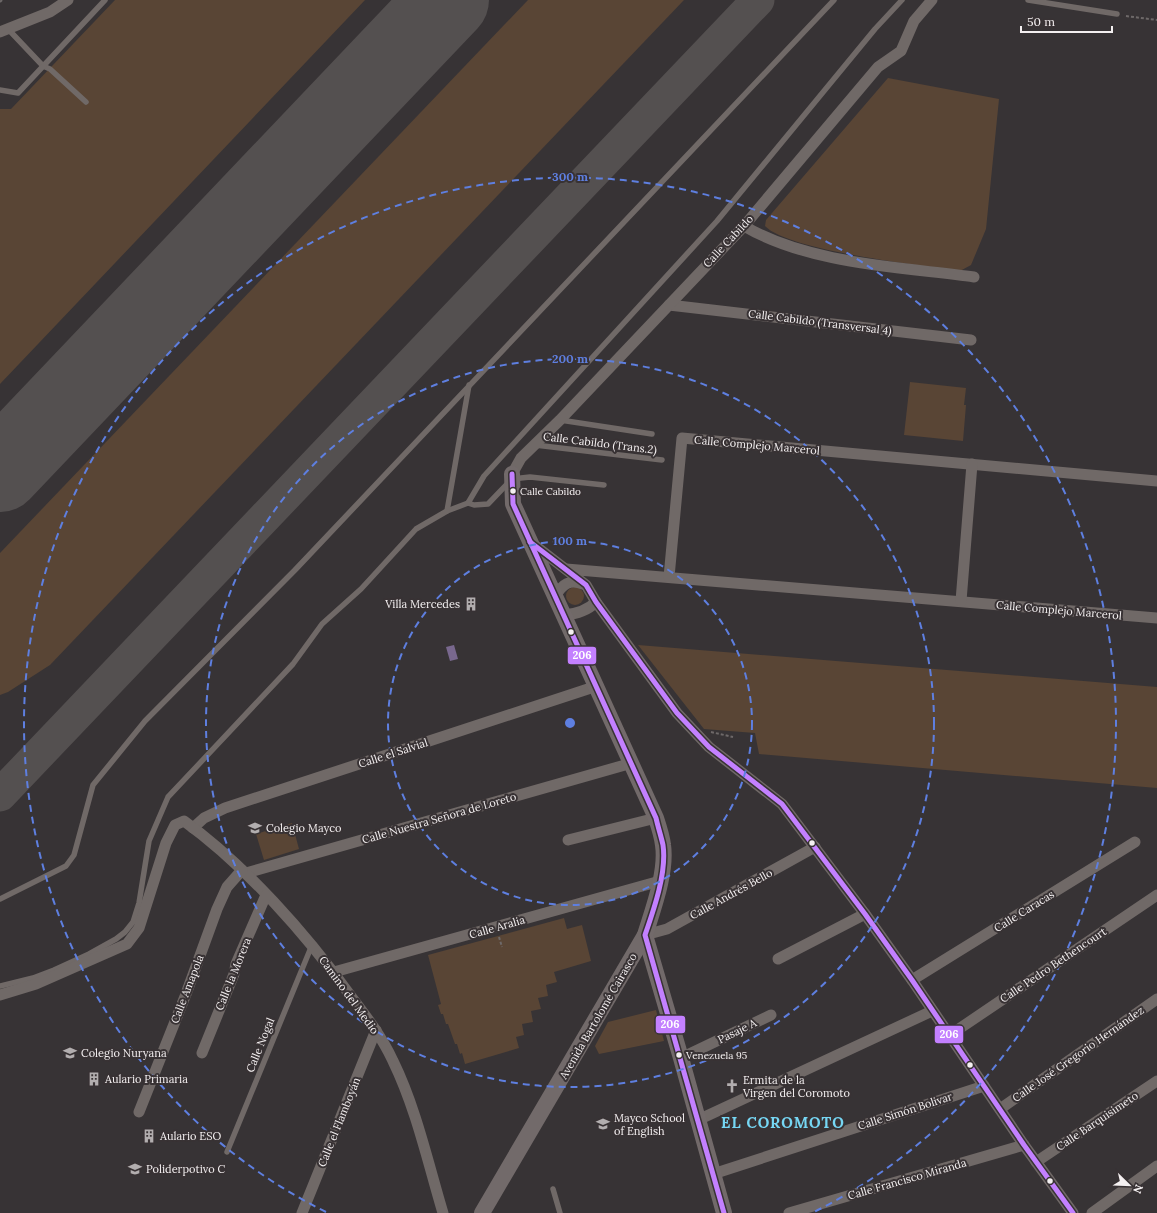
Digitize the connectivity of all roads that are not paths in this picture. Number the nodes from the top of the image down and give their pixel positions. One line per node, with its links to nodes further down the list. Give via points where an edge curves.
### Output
1 (68, 0): 8 (street, via 50,12)
2 (105, 0): 9 (lane)
3 (834, 0): 16 (lane)
4 (902, 0): 25 (lane, via 875,29 717,221 484,476)
5 (932, 0): 12 (street, Calle Cabildo, via 914,21 901,51 878,67)
6 (1028, 0): 7 (lane)
7 (1117, 14)
8 (4, 31): 9 (lane)
9 (43, 66): 10 (lane, via 18,93); 11 (lane, via 50,69)
10 (0, 90)
11 (86, 102)
12 (744, 226): 13 (street, via 786,245 844,260); 14 (street, Calle Cabildo)
13 (974, 277)
14 (669, 305): 15 (street, Calle Cabildo (Transversal 4)); 17 (street, Calle Cabildo)
15 (971, 340)
16 (469, 385): 26 (lane); 48 (lane, via 295,570 144,721 93,785 74,855 66,866)
17 (560, 420): 18 (lane); 19 (street, Calle Cabildo)
18 (652, 434)
19 (535, 445): 20 (lane, Calle Cabildo (Trans.2)); 22 (street, Calle Cabildo, via 521,458)
20 (662, 460)
21 (972, 464): 23 (street, Calle Complejo Marcerol); 30 (street, Calle Complejo Marcerol, via 682,438); 34 (street)
22 (512, 477): 24 (lane); 25 (lane, via 488,504); 27 (street, Avenida Bartolomé Cairasco, via 514,504)
23 (1157, 481)
24 (604, 485)
25 (468, 503): 26 (lane)
26 (448, 511): 55 (lane, via 416,529 361,589 322,624 293,664 168,797 149,841 138,903 126,932 89,954 54,970)
27 (530, 542): 28 (street); 32 (street, Avenida Bartolomé Cairasco)
28 (565, 569): 29 (street, Calle Complejo Marcerol); 31 (street)
29 (596, 572): 30 (street, Calle Complejo Marcerol); 31 (street)
30 (669, 577): 34 (street, Calle Complejo Marcerol)
31 (586, 585): 32 (street, via 575,581 568,582); 33 (street)
32 (555, 596): 35 (street, Avenida Bartolomé Cairasco)
33 (596, 602): 35 (street, via 588,609); 43 (street, via 677,713 709,747 782,804)
34 (961, 602): 36 (street, Calle Complejo Marcerol)
35 (564, 616): 37 (street, Avenida Bartolomé Cairasco)
36 (1157, 618)
37 (597, 686): 38 (street, Avenida Bartolomé Cairasco); 40 (street, Calle el Salvial, via 225,808)
38 (632, 763): 39 (street, Avenida Bartolomé Cairasco); 44 (street, Calle Nuestra Señora de Loreto)
39 (656, 818): 41 (street); 45 (street, Avenida Bartolomé Cairasco, via 663,846)
40 (188, 825): 44 (street, Camino del Medio); 56 (street, Calle el Salvial, via 175,825 139,928 127,944 57,976)
41 (568, 840)
42 (1135, 842): 54 (street, Calle Caracas)
43 (815, 847): 49 (street); 50 (street, Calle Andrés Bello, via 667,929)
44 (244, 872): 46 (street, Camino del Medio); 67 (street, Calle Amapola, via 227,888 217,909)
45 (660, 881): 50 (street, Avenida Bartolomé Cairasco); 53 (street, Calle Aralia)
46 (266, 895): 51 (street, Camino del Medio); 62 (street, Calle la Morera)
47 (1157, 895): 61 (street, Calle Pedro Bethencourt)
48 (0, 899)
49 (865, 914): 52 (street); 54 (street)
50 (645, 935): 63 (street); 77 (street, Avenida Bartolomé Cairasco)
51 (312, 945): 53 (street, Camino del Medio); 70 (lane, Calle Nogal)
52 (778, 959)
53 (334, 972): 60 (street, Camino del Medio)
54 (912, 980): 58 (street)
55 (0, 986)
56 (0, 995)
57 (1157, 999): 66 (street, Calle José Gregorio Hernández)
58 (932, 1011): 61 (street); 68 (street)
59 (771, 1015): 63 (street, Pasaje A)
60 (376, 1030): 75 (street, Calle el Flamboyán); 76 (street, Camino del Medio, via 394,1061 415,1120)
61 (950, 1035): 65 (street)
62 (202, 1053)
63 (681, 1058): 68 (street)
64 (1157, 1081): 71 (street, Calle Barquisimeto)
65 (984, 1086): 66 (street); 73 (street, Calle Simón Bolivar)
66 (1000, 1109): 69 (street)
67 (139, 1112)
68 (698, 1120): 73 (street)
69 (1024, 1145): 71 (street); 80 (street, Calle Francisco Miranda)
70 (227, 1152)
71 (1036, 1162): 81 (street)
72 (1157, 1166): 82 (street)
73 (713, 1174): 79 (street)
74 (553, 1189): 78 (lane)
75 (302, 1213)
76 (442, 1213)
77 (482, 1213)
78 (560, 1213)
79 (724, 1213)
80 (789, 1213)
81 (1073, 1213)
82 (1092, 1213)

